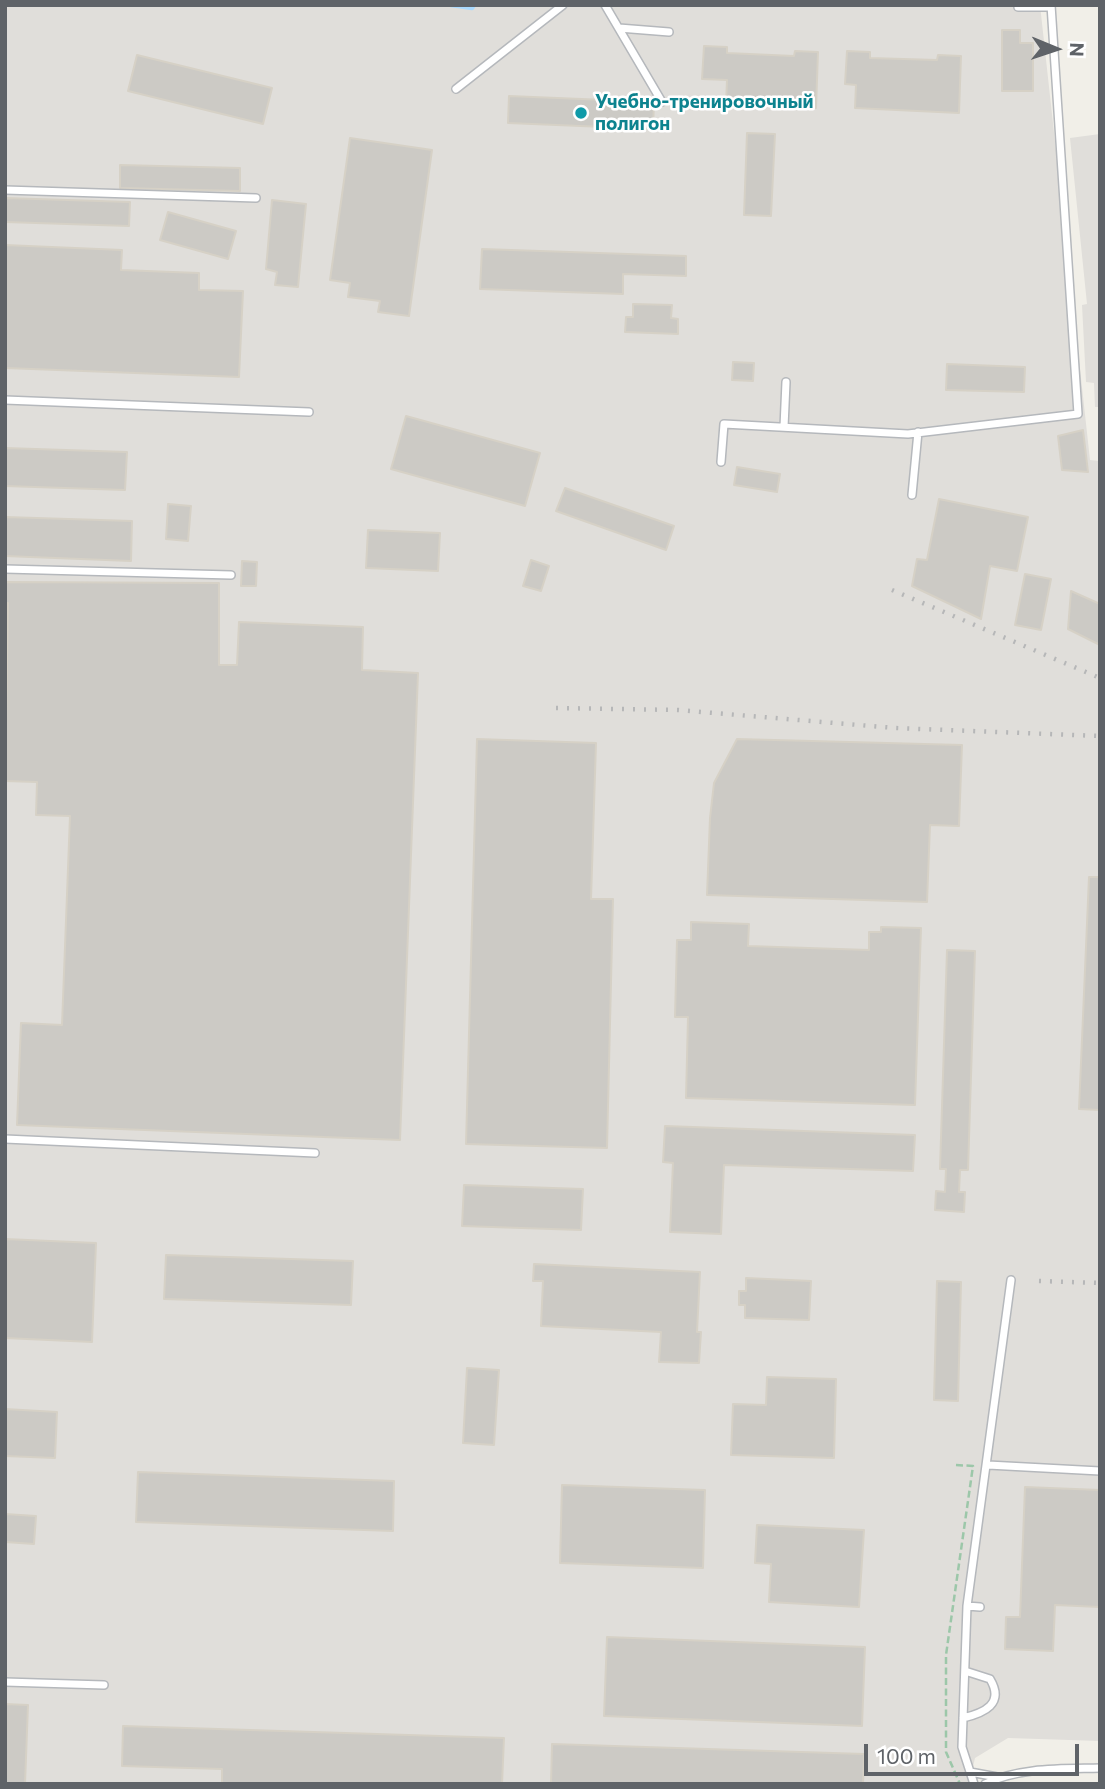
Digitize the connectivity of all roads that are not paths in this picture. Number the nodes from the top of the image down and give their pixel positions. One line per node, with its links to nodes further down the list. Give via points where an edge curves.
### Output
1 (563, 5): 7 (lane)
2 (605, 5): 5 (lane)
3 (1050, 6): 4 (lane); 15 (lane, via 1078,414)
4 (1018, 7)
5 (619, 28): 6 (lane); 8 (lane)
6 (669, 32)
7 (456, 89)
8 (663, 102)
9 (5, 190): 10 (lane)
10 (256, 198)
11 (786, 382): 14 (lane)
12 (5, 400): 13 (lane)
13 (309, 412)
14 (784, 427): 15 (lane); 16 (lane, via 724,424)
15 (918, 432): 17 (lane)
16 (721, 461)
17 (912, 495)
18 (5, 569): 19 (lane)
19 (231, 575)
20 (5, 1139): 21 (lane)
21 (315, 1153)
22 (1011, 1280): 23 (lane)
23 (988, 1465): 24 (lane); 25 (lane)
24 (1100, 1471)
25 (967, 1606): 26 (lane); 27 (lane)
26 (980, 1607)
27 (965, 1671): 30 (lane); 30 (lane, via 990,1679 995,1699 988,1710)
28 (5, 1682): 29 (lane)
29 (104, 1685)
30 (963, 1718): 32 (lane, via 962,1747)
31 (1100, 1768): 33 (lane)
32 (970, 1772): 33 (lane); 34 (lane)
33 (998, 1778): 35 (lane)
34 (974, 1784)
35 (985, 1784)

